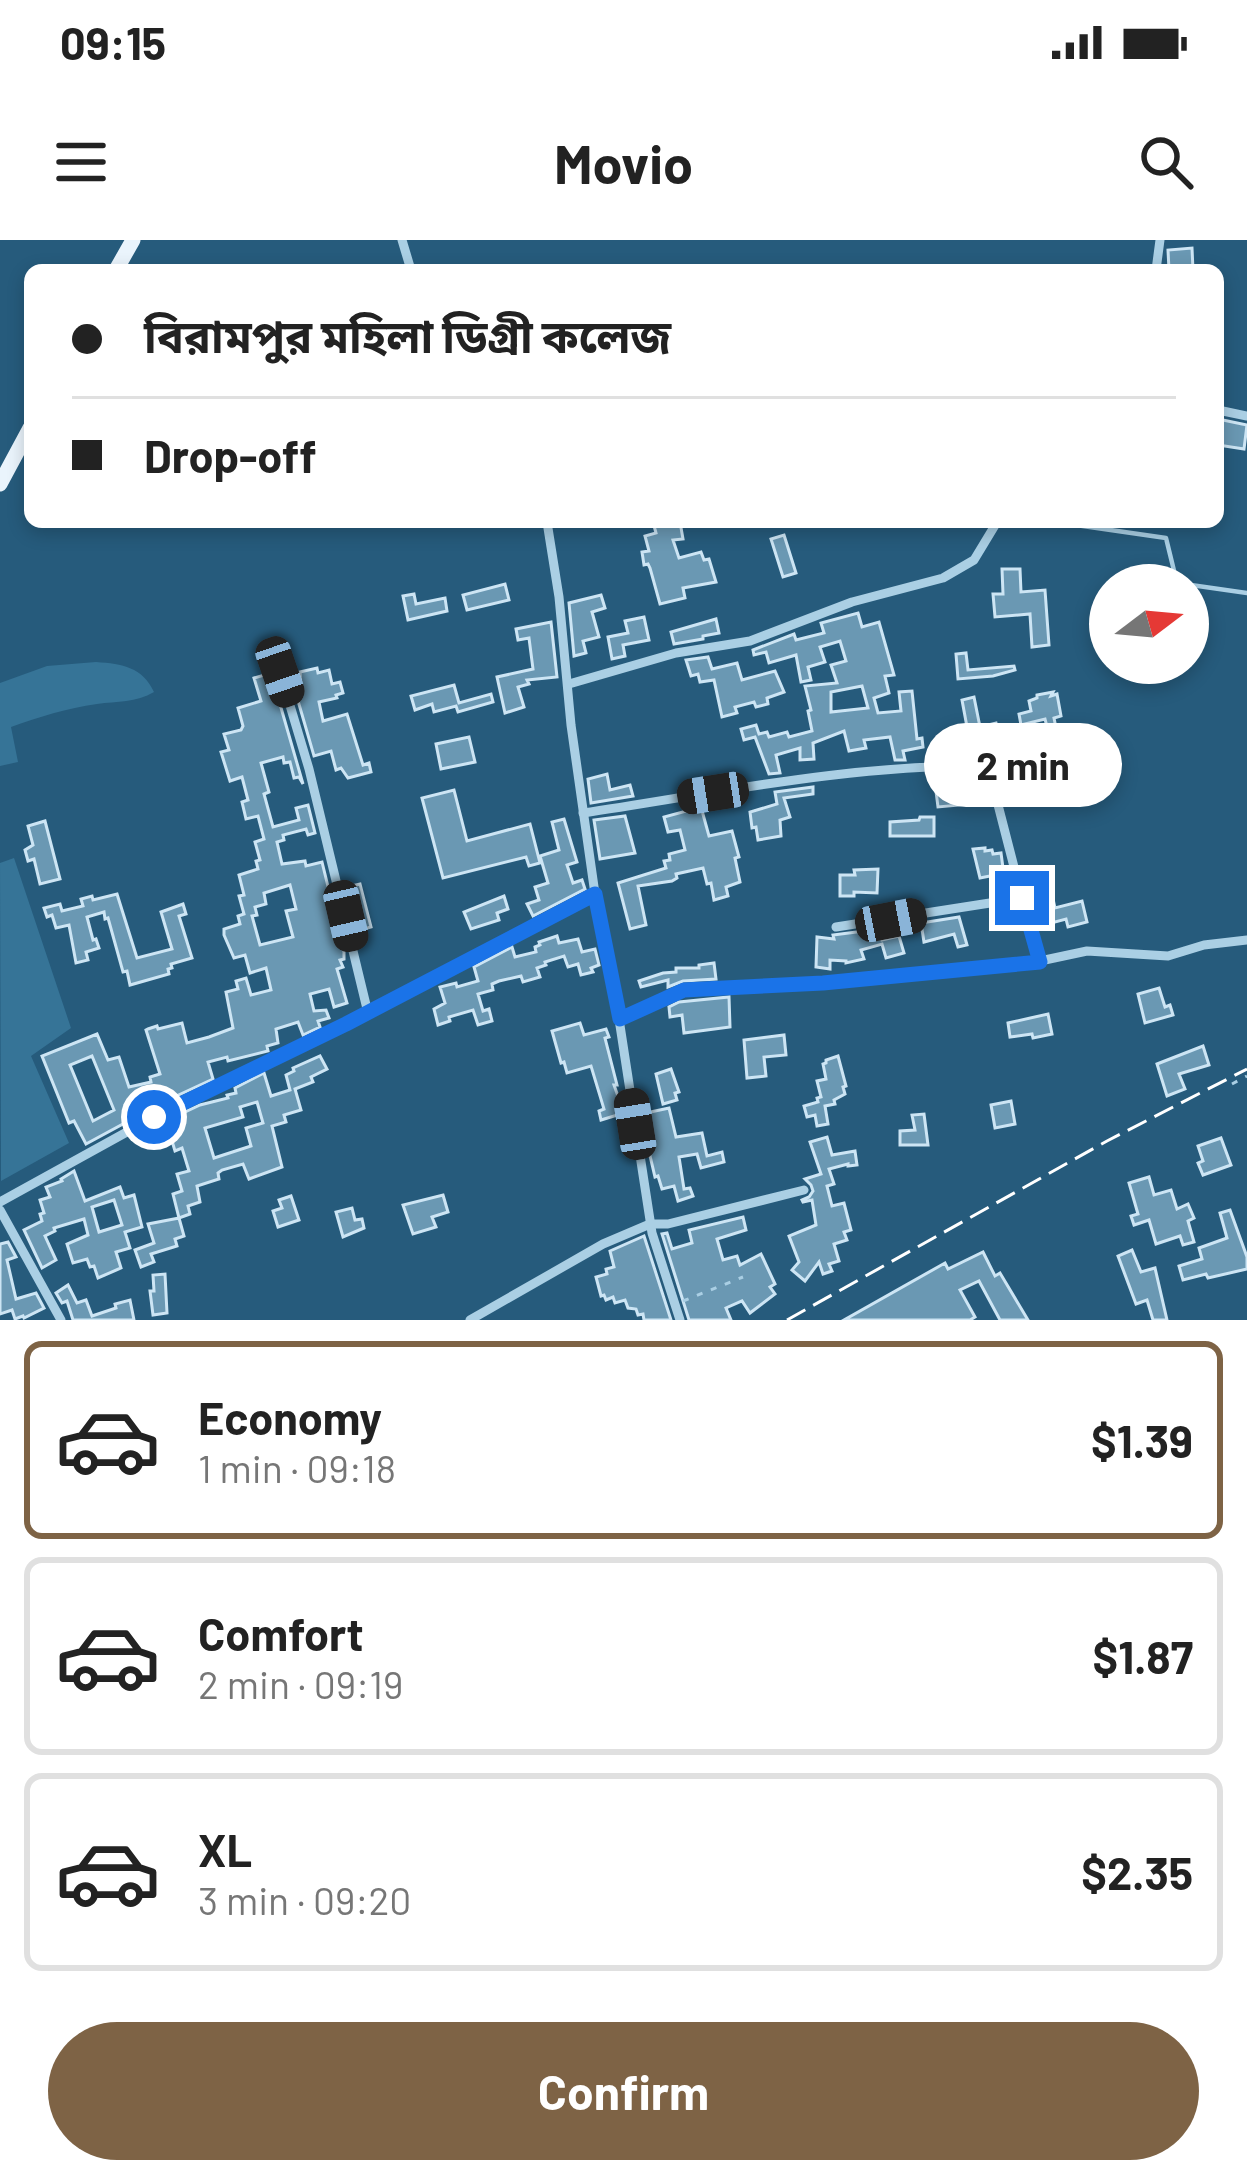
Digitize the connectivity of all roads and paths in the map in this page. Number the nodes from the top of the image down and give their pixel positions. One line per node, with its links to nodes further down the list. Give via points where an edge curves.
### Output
1 (24, 439): 2 (main road)
2 (0, 484)
3 (548, 528): 8 (street)
4 (993, 528): 8 (street, via 974,560 943,578 750,641)
5 (1097, 528): 6 (lane, via 1166,538 1177,583)
6 (1247, 593)
7 (280, 672): 15 (street)
8 (569, 684): 9 (street)
9 (583, 814): 10 (street); 11 (street, via 798,780 988,766)
10 (595, 894): 15 (street); 16 (street)
11 (1022, 898): 12 (street); 14 (street)
12 (836, 927)
13 (1247, 940): 14 (street, via 1168,956 1087,950)
14 (1040, 962): 16 (street, via 684,990)
15 (368, 1013): 20 (street, via 154,1117)
16 (620, 1019): 21 (street)
17 (1247, 1076): 18 (path)
18 (1232, 1084)
19 (804, 1190): 21 (street)
20 (0, 1206): 24 (street)
21 (650, 1224): 23 (street); 25 (street)
22 (743, 1277): 23 (path)
23 (676, 1304): 26 (street)
24 (61, 1320)
25 (470, 1320)
26 (680, 1320)

